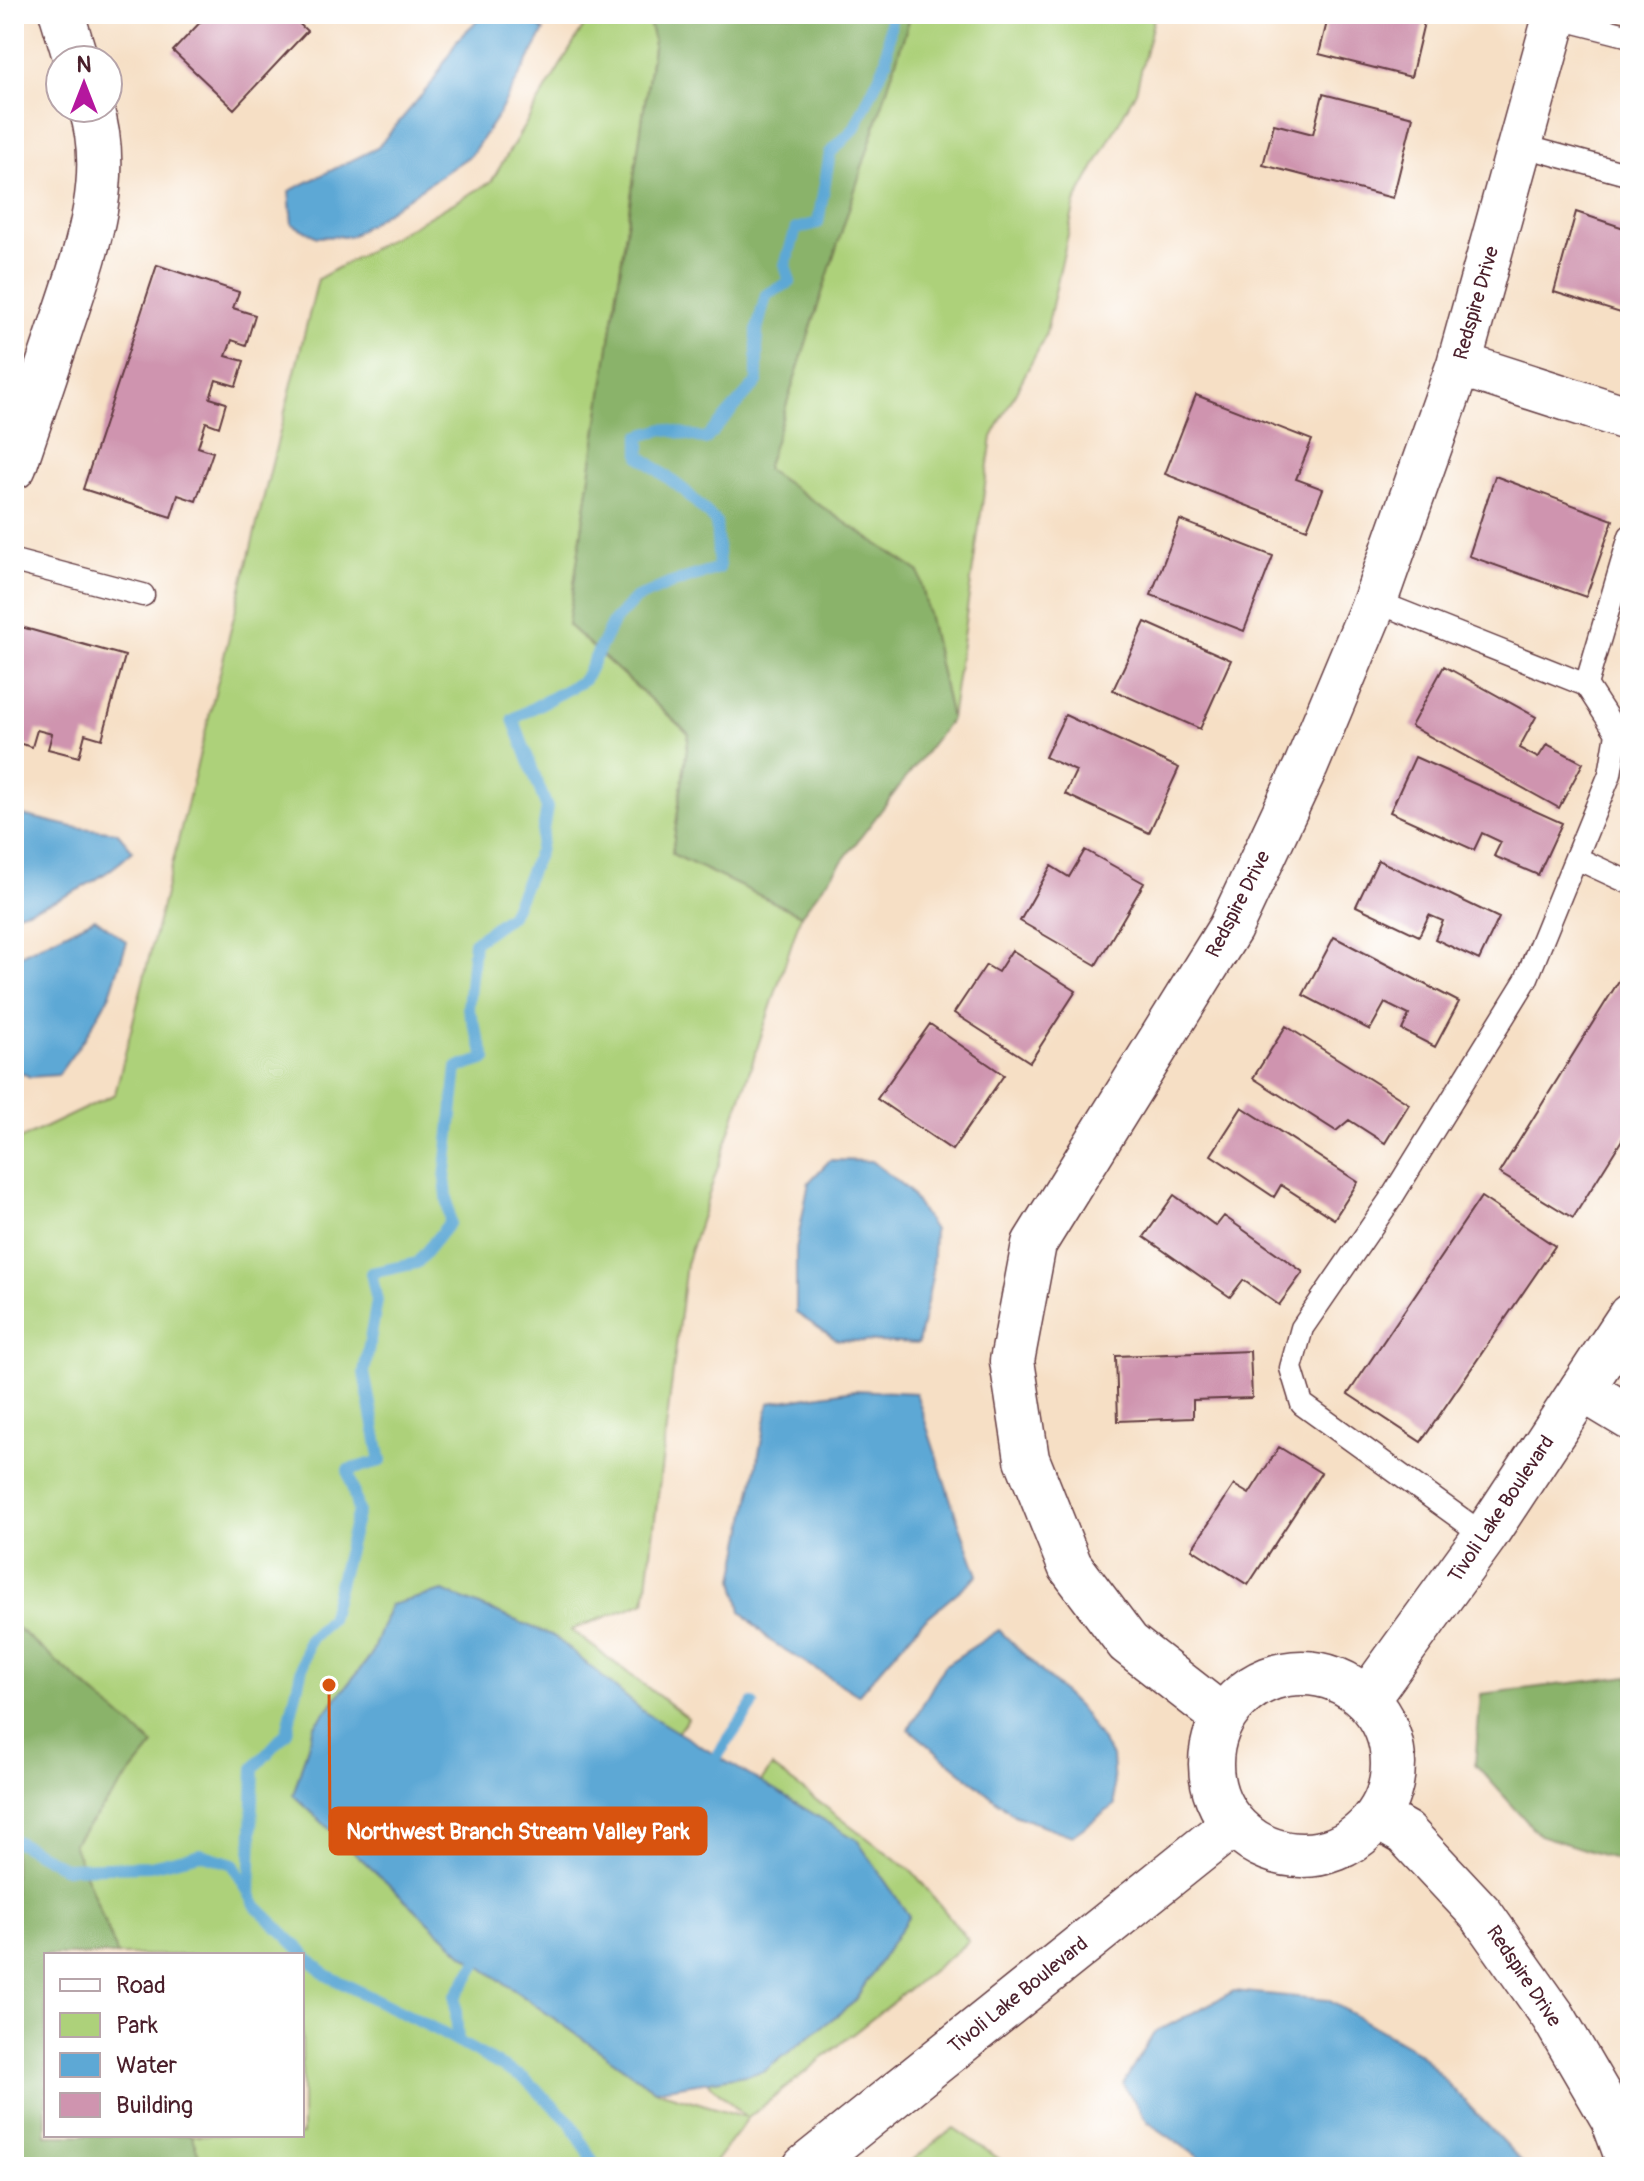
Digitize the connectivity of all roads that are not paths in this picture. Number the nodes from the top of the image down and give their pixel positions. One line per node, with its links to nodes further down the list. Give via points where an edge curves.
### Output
1 (62, 14): 4 (street)
2 (1555, 16): 3 (lane); 6 (street, Redspire Drive)
3 (1630, 36)
4 (71, 44)
5 (96, 124): 10 (street, via 98,190 90,239)
6 (1520, 145): 7 (lane); 8 (street, Redspire Drive)
7 (1630, 175)
8 (1459, 364): 9 (street); 14 (street, Redspire Drive)
9 (1630, 419)
10 (14, 467)
11 (1630, 536): 15 (lane)
12 (14, 561): 13 (lane)
13 (143, 595)
14 (1375, 601): 15 (lane); 23 (street, Redspire Drive, via 1230,928 1034,1244 1012,1361 1027,1459 1070,1566 1128,1643)
15 (1586, 685): 16 (lane, via 1617,733 1610,774)
16 (1576, 858): 17 (lane); 21 (lane, via 1526,980 1392,1197 1302,1328 1291,1368 1302,1404)
17 (1630, 883)
18 (1630, 1316): 19 (street, Tivoli Lake Boulevard)
19 (1582, 1389): 20 (street); 21 (street, Tivoli Lake Boulevard)
20 (1630, 1418)
21 (1485, 1536): 22 (street, Tivoli Lake Boulevard)
22 (1367, 1699): 23 (street, via 1318,1674 1290,1673 1240,1696); 24 (street, via 1392,1743 1389,1794)
23 (1223, 1717): 25 (street, via 1212,1744 1211,1772 1217,1799)
24 (1377, 1817): 25 (street, via 1358,1837 1306,1856 1253,1842); 26 (street, Redspire Drive, via 1405,1833 1481,1914 1553,2016 1613,2119)
25 (1233, 1824): 27 (street, Tivoli Lake Boulevard)
26 (1630, 2165)
27 (805, 2167)

